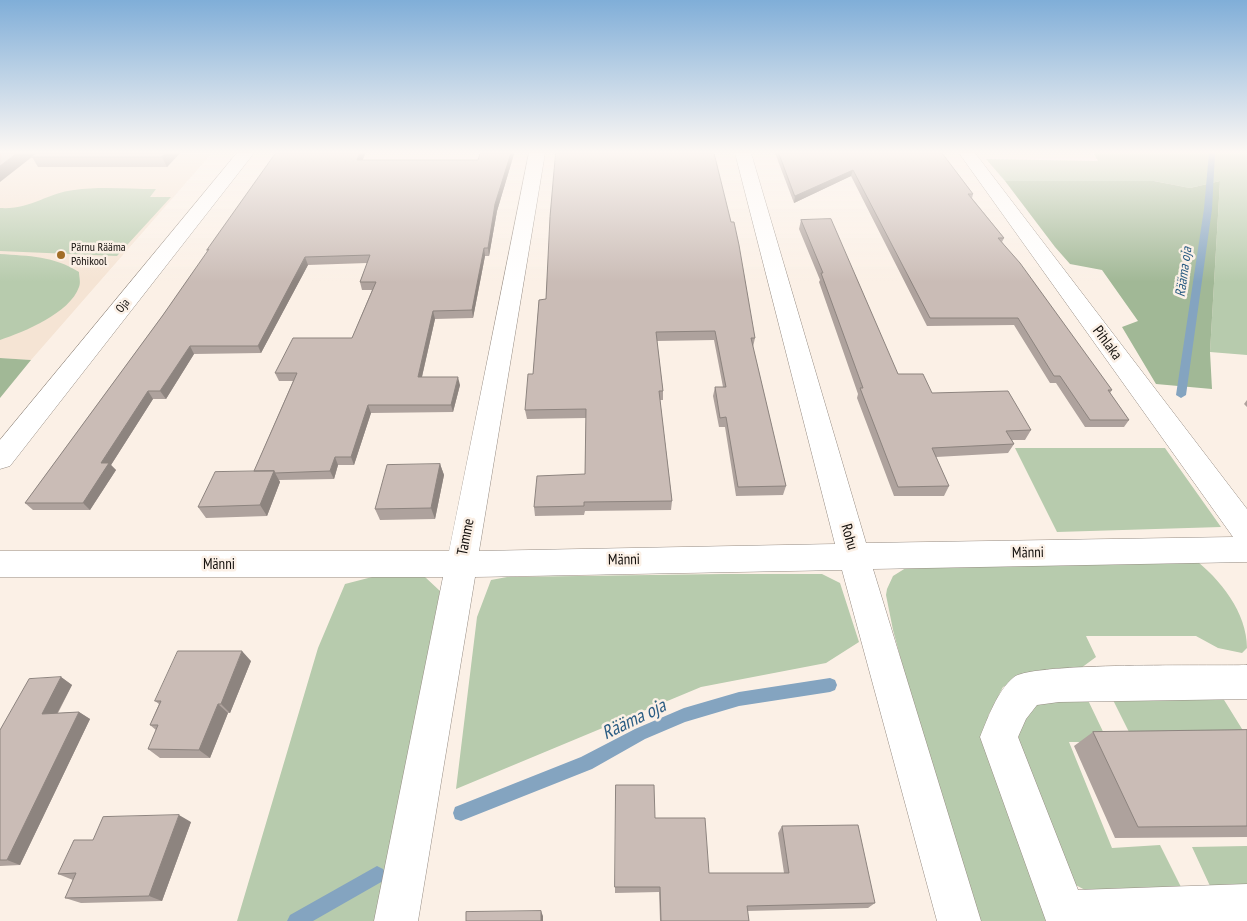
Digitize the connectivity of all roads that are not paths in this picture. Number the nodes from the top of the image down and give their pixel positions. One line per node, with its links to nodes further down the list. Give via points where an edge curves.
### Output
1 (211, 196): 5 (street, Oja)
2 (529, 196): 10 (street, Tamme)
3 (755, 196): 8 (street, Rohu)
4 (999, 196): 6 (street, Pihlaka)
5 (0, 459)
6 (1247, 532)
7 (1247, 549): 8 (street, Männi)
8 (854, 556): 10 (street, Männi); 15 (street, Rohu)
9 (0, 564): 10 (street, Männi)
10 (461, 564): 14 (street, Tamme)
11 (1247, 682): 13 (street, via 1027,689 1013,706 999,737)
12 (1247, 906): 13 (street)
13 (1066, 916)
14 (396, 921)
15 (959, 921)

